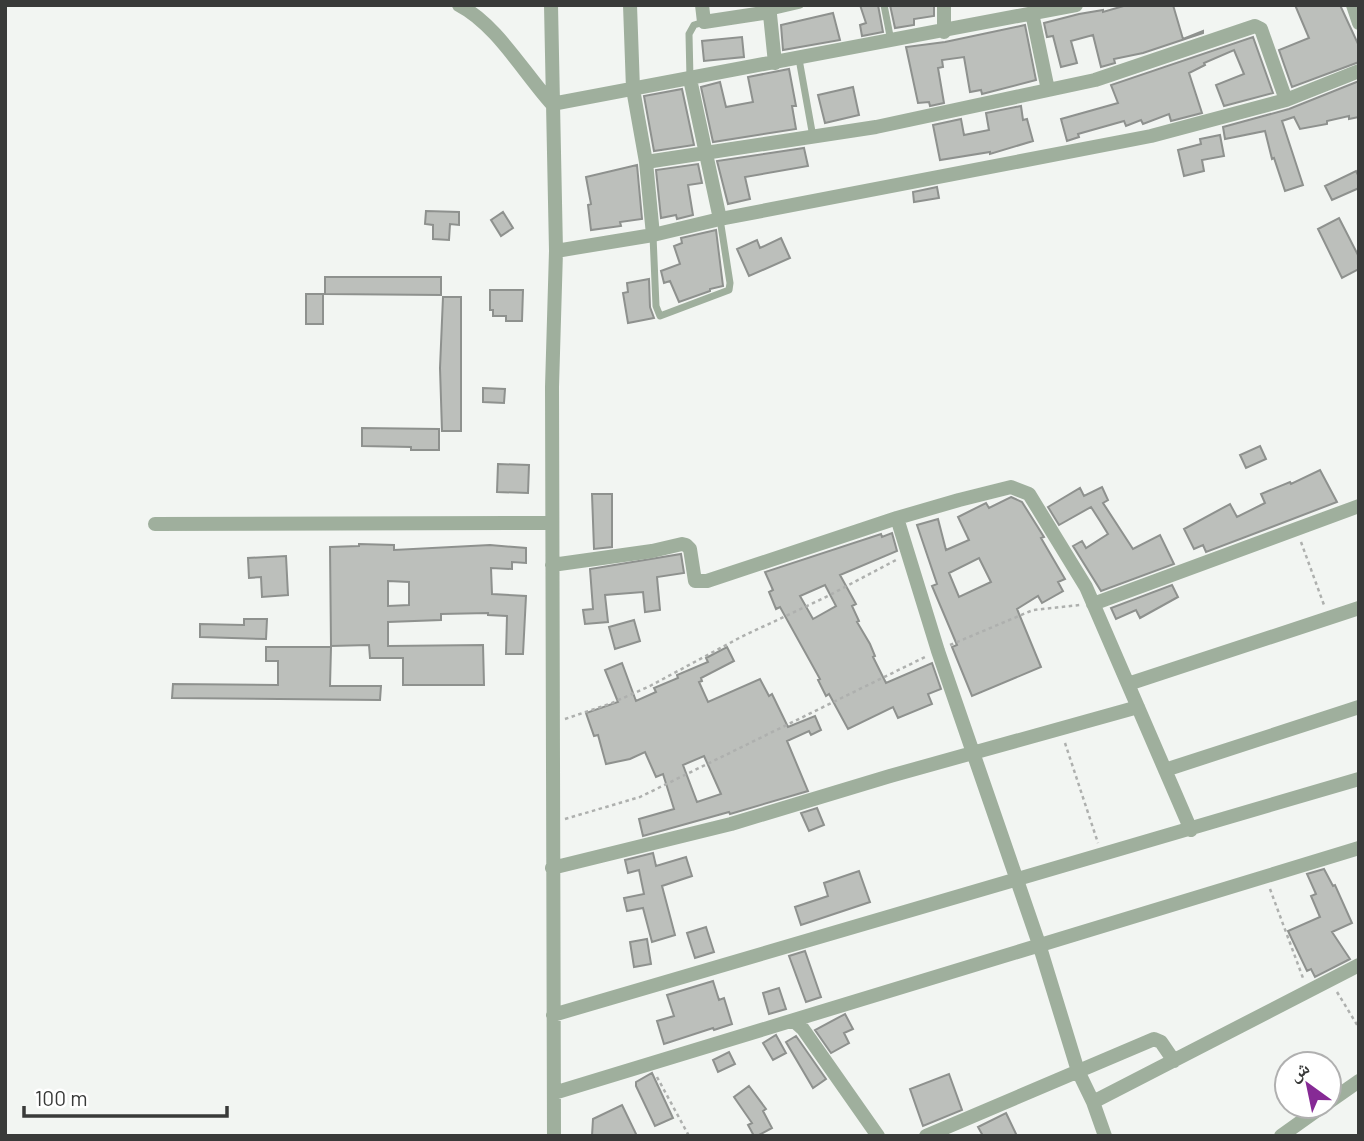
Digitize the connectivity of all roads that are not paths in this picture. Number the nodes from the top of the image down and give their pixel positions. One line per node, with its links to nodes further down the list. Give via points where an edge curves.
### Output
1 (458, 5): 11 (street)
2 (551, 5): 25 (street)
3 (630, 5): 22 (street)
4 (702, 5): 14 (street)
5 (800, 5): 10 (lane)
6 (884, 5): 17 (lane)
7 (944, 5): 16 (street)
8 (1076, 5): 13 (street)
9 (1353, 5): 15 (street)
10 (769, 9): 14 (street); 19 (street)
11 (478, 12): 25 (street)
12 (1008, 12): 13 (street); 16 (street)
13 (1032, 13): 23 (street)
14 (704, 22): 21 (lane, via 689,34)
15 (1359, 23)
16 (944, 32): 17 (street)
17 (891, 41): 18 (street)
18 (799, 59): 19 (street); 26 (lane)
19 (775, 63): 21 (street)
20 (1359, 71): 24 (street)
21 (690, 79): 22 (street); 27 (street)
22 (633, 89): 25 (street); 28 (street)
23 (1048, 90): 24 (street, via 1133,69 1255,26 1261,29); 26 (street)
24 (1286, 100): 29 (street, via 1151,136)
25 (552, 104): 31 (street)
26 (813, 137): 27 (street)
27 (706, 154): 28 (street); 29 (street)
28 (646, 162): 30 (street)
29 (720, 219): 30 (street); 30 (lane, via 729,290 660,316)
30 (653, 235): 31 (street)
31 (556, 251): 34 (street)
32 (1359, 506): 37 (street)
33 (897, 518): 36 (street, via 707,581 695,580 690,549 682,544); 37 (street, via 1018,488 1029,494); 42 (street)
34 (552, 523): 35 (street); 36 (street)
35 (155, 524)
36 (552, 565): 47 (street)
37 (1093, 604): 39 (street)
38 (1359, 608): 39 (street)
39 (1128, 684): 40 (street)
40 (1138, 707): 42 (street); 43 (street)
41 (1359, 707): 43 (street)
42 (973, 754): 47 (street, via 731,824); 48 (street)
43 (1165, 770): 45 (street)
44 (1359, 779): 45 (street)
45 (1191, 830): 48 (street)
46 (1359, 848): 49 (street)
47 (552, 868): 51 (street)
48 (1016, 881): 49 (street); 51 (street)
49 (1039, 944): 52 (street); 54 (street)
50 (1359, 965): 53 (street)
51 (553, 1015): 57 (street)
52 (794, 1021): 57 (street); 61 (street)
53 (1174, 1061): 54 (street, via 1154,1039); 58 (street)
54 (1078, 1071): 58 (street); 62 (street)
55 (1359, 1081): 56 (street)
56 (1343, 1092)
57 (554, 1093): 60 (street)
58 (1093, 1102): 63 (street)
59 (1303, 1120): 64 (street)
60 (554, 1136)
61 (878, 1136)
62 (926, 1136)
63 (1105, 1136)
64 (1281, 1136)

